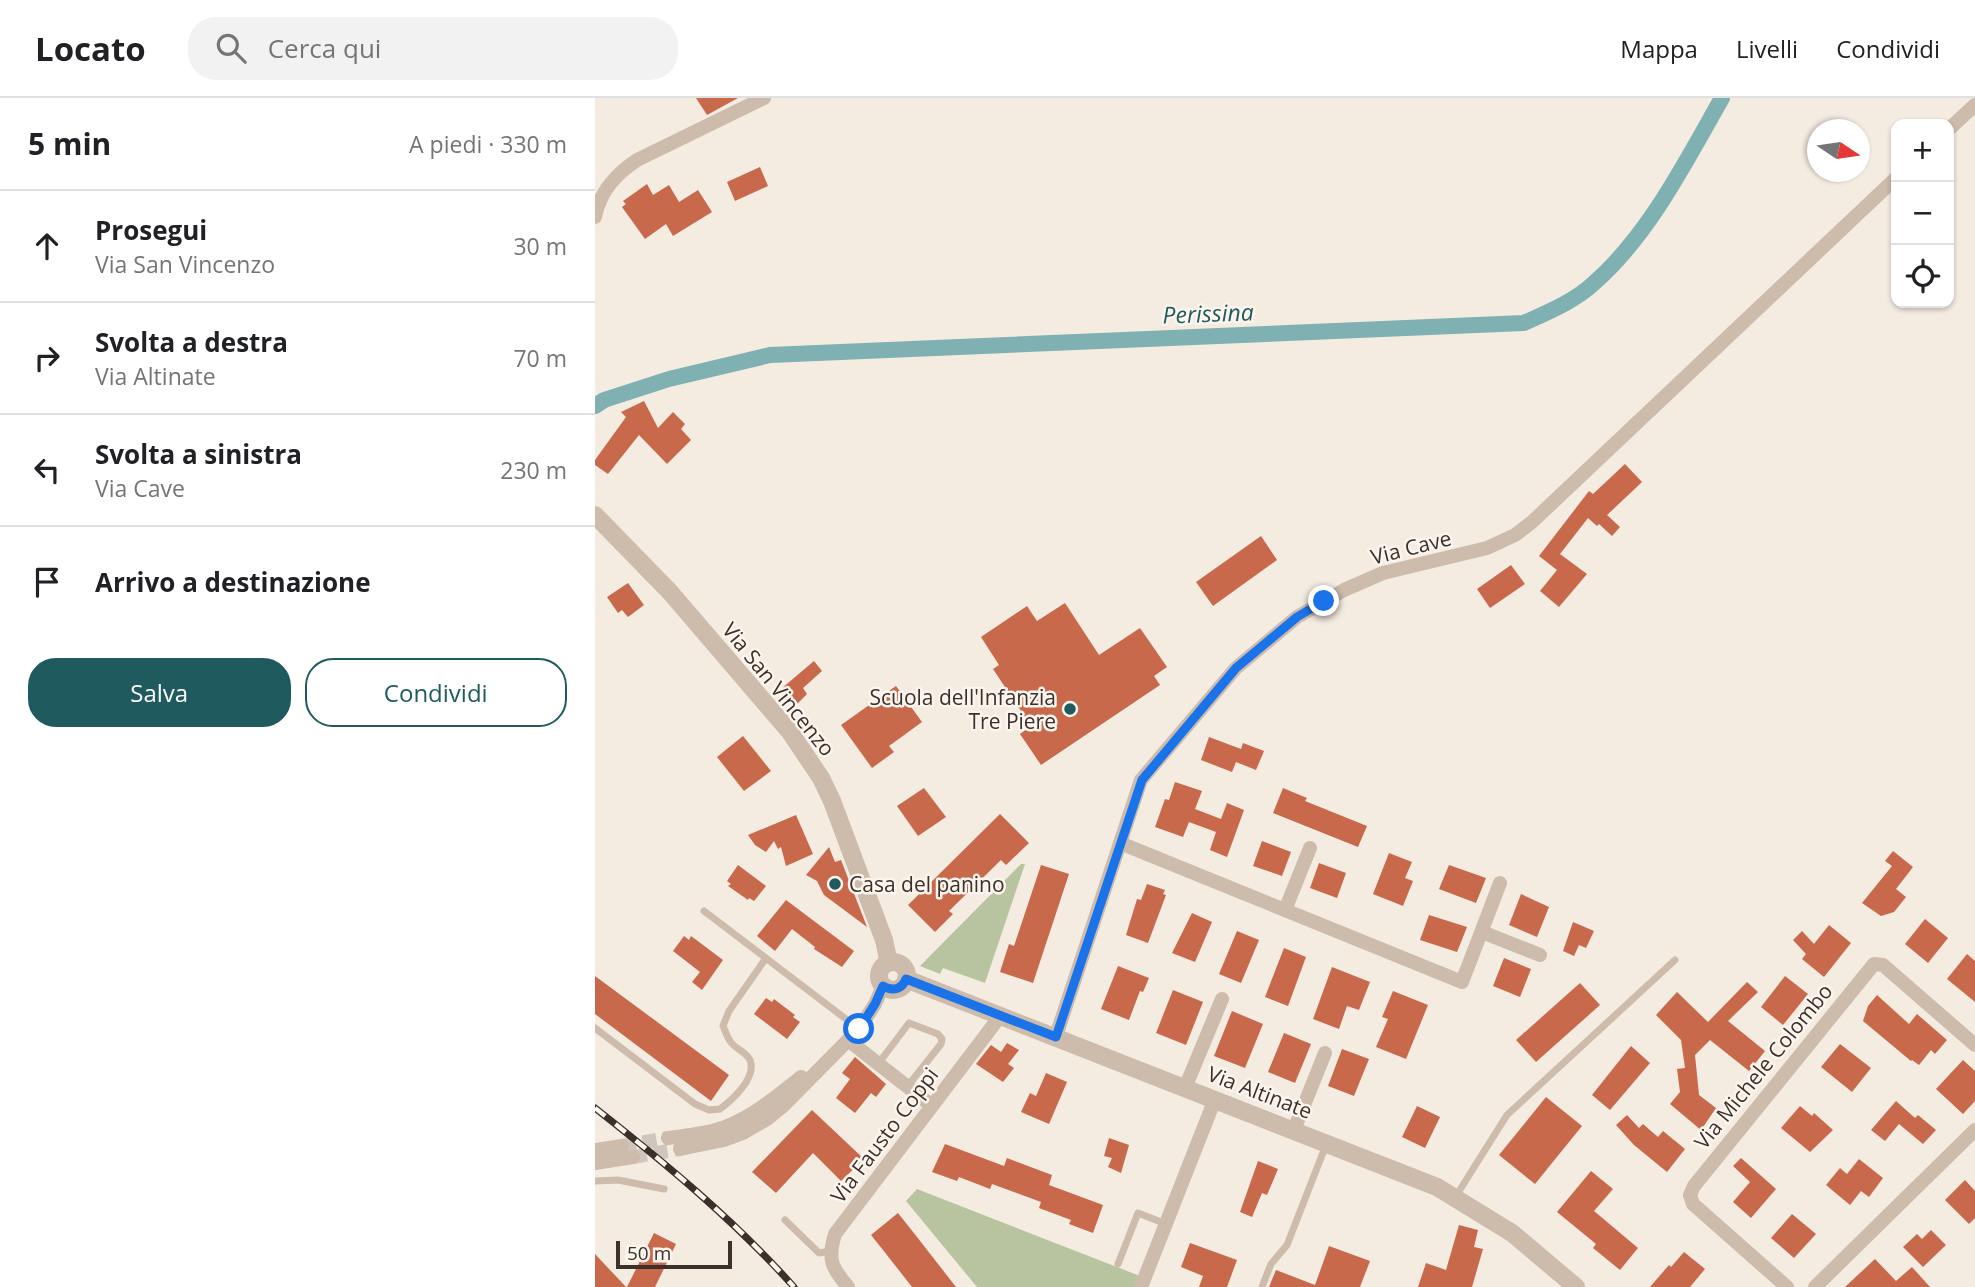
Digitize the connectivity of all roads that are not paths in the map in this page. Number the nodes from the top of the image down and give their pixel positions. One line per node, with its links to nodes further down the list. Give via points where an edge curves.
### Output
1 (764, 98): 5 (street, via 637,160 602,197)
2 (1975, 105): 3 (street)
3 (1954, 124)
4 (1892, 182): 7 (street, Via Cave, via 1515,535 1469,554 1366,579 1297,617 1253,652 1142,780)
5 (595, 217)
6 (595, 515): 16 (street, Via San Vincenzo, via 670,592 808,757 832,801)
7 (1120, 843): 10 (street); 23 (street, Via Cave)
8 (1310, 848): 10 (street)
9 (1500, 883): 12 (street)
10 (1285, 910): 12 (street, via 1462,982)
11 (704, 912): 14 (lane)
12 (1482, 932): 13 (street)
13 (1540, 955)
14 (766, 958): 21 (lane, via 723,1026 730,1042 751,1062 751,1072 720,1109 695,1104); 22 (lane)
15 (1675, 960): 44 (lane, via 1507,1115)
16 (889, 963): 17 (street, via 902,966); 18 (street, via 880,971)
17 (906, 979): 18 (street, via 897,989); 20 (street, Via Altinate)
18 (883, 986): 22 (street)
19 (1222, 999): 30 (street)
20 (1001, 1015): 23 (street, Via Altinate); 32 (street, Via Fausto Coppi)
21 (595, 1028)
22 (859, 1029): 24 (street)
23 (1056, 1037): 30 (street, Via Altinate)
24 (848, 1040): 27 (street); 28 (street)
25 (1975, 1045): 53 (street, Via Michele Colombo, via 1883,965 1874,964 1694,1186 1693,1204)
26 (1325, 1053): 33 (street)
27 (834, 1054): 35 (street, via 739,1120 714,1130); 38 (street, via 767,1119 724,1140)
28 (878, 1065): 29 (street); 29 (lane, via 909,1023 938,1034 941,1044)
29 (907, 1087): 32 (street)
30 (1185, 1087): 31 (street, Via Altinate)
31 (1215, 1099): 33 (street, Via Altinate); 46 (street)
32 (932, 1106): 47 (street, Via Fausto Coppi, via 835,1234)
33 (1294, 1130): 36 (street, Via Altinate)
34 (1975, 1130): 54 (street)
35 (668, 1138)
36 (1327, 1142): 44 (street, Via Altinate); 51 (lane, via 1287,1245 1271,1264)
37 (622, 1146): 39 (street)
38 (680, 1149)
39 (595, 1150)
40 (633, 1157): 41 (street)
41 (595, 1163)
42 (595, 1181): 43 (lane, via 618,1180)
43 (664, 1189)
44 (1455, 1197): 52 (street, Via Altinate, via 1512,1233)
45 (785, 1220): 47 (lane, via 819,1253)
46 (1166, 1224): 48 (lane, via 1138,1213); 50 (street)
47 (831, 1251): 49 (street, via 833,1269)
48 (1118, 1264)
49 (848, 1287)
50 (1141, 1287)
51 (1262, 1287)
52 (1576, 1287)
53 (1787, 1287)
54 (1815, 1287)

